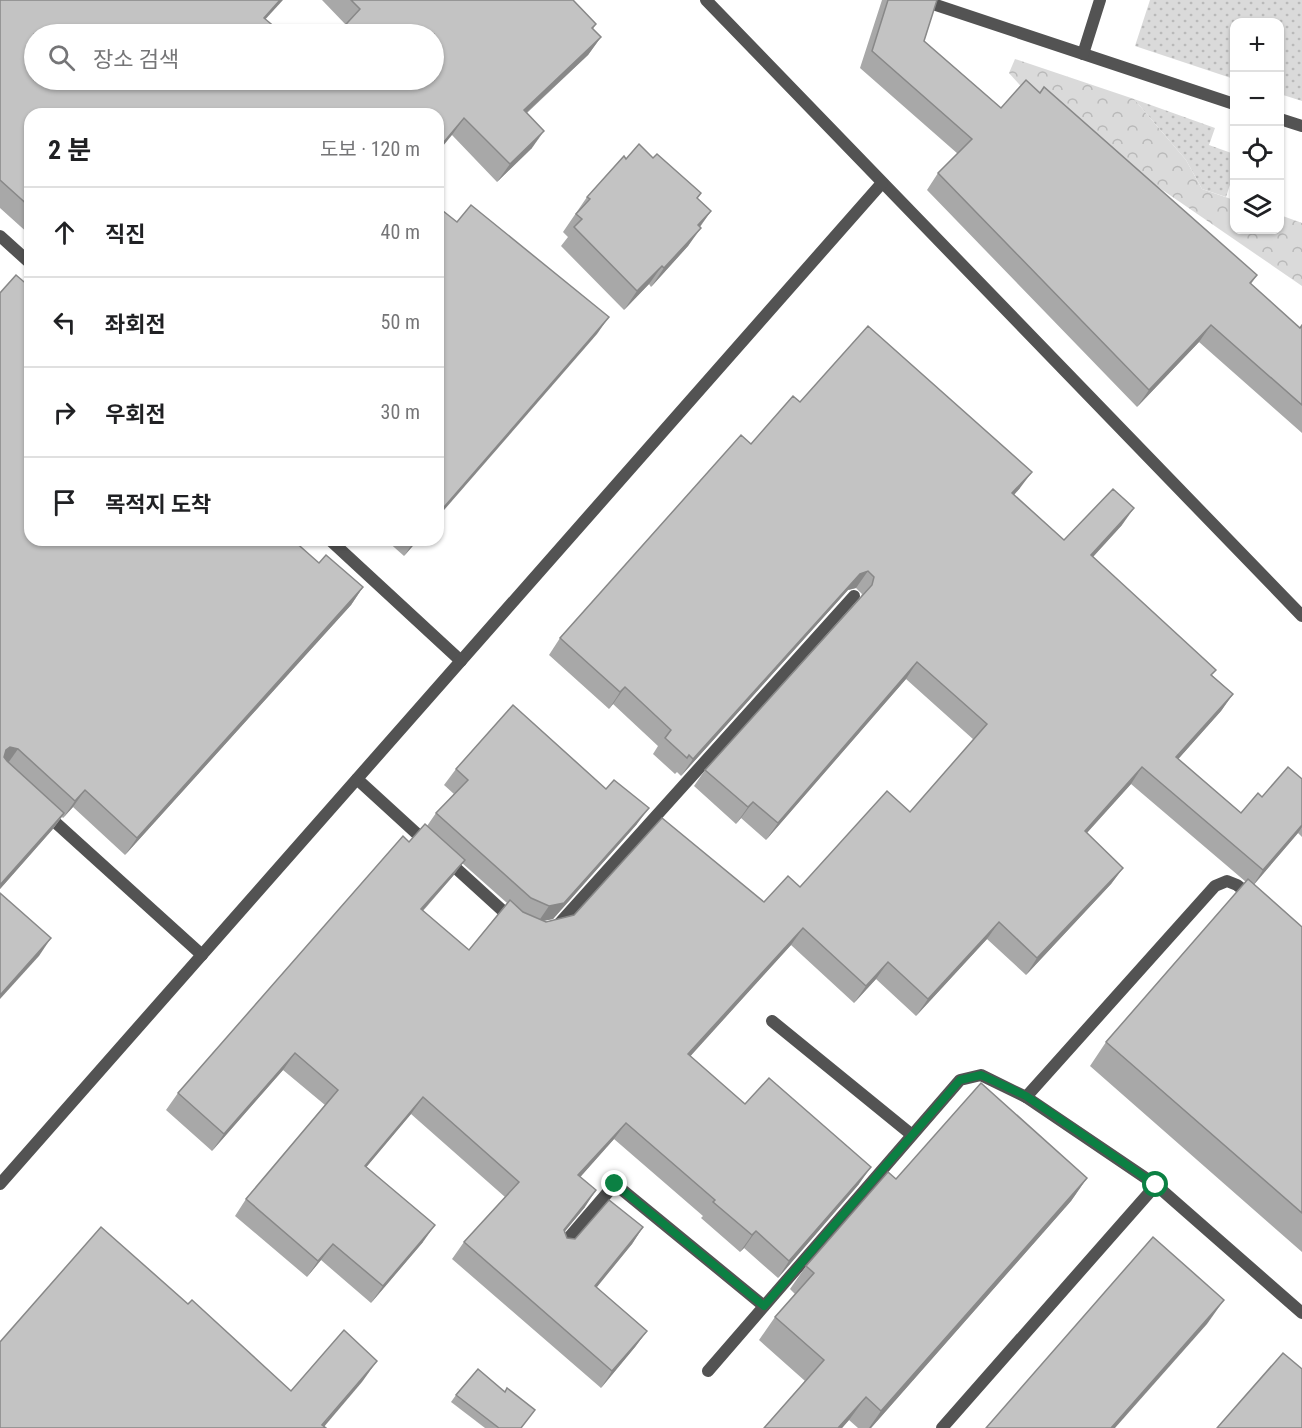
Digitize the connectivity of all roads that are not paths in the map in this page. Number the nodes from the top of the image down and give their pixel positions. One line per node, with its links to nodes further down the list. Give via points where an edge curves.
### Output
1 (706, 0): 8 (street)
2 (921, 0): 4 (street)
3 (1100, 0): 4 (street)
4 (1083, 54): 5 (street)
5 (1230, 103)
6 (1284, 120): 7 (street)
7 (1302, 126)
8 (882, 183): 13 (street); 14 (street)
9 (0, 236): 10 (street)
10 (24, 258)
11 (336, 546): 14 (street)
12 (854, 596): 19 (street, via 557,926)
13 (1302, 616)
14 (461, 661): 15 (street)
15 (357, 779): 18 (street); 20 (street)
16 (35, 804): 20 (street)
17 (1262, 906): 22 (street, via 1237,885 1227,881 1215,886)
18 (522, 925)
19 (537, 931)
20 (202, 955): 24 (street)
21 (772, 1021): 23 (street)
22 (1026, 1096): 23 (street, via 981,1075 960,1080); 25 (street)
23 (912, 1135): 27 (street)
24 (0, 1184)
25 (1156, 1185): 28 (street); 30 (street)
26 (561, 1248): 27 (street, via 615,1184)
27 (764, 1306): 29 (street)
28 (1302, 1312)
29 (708, 1371)
30 (942, 1428)

